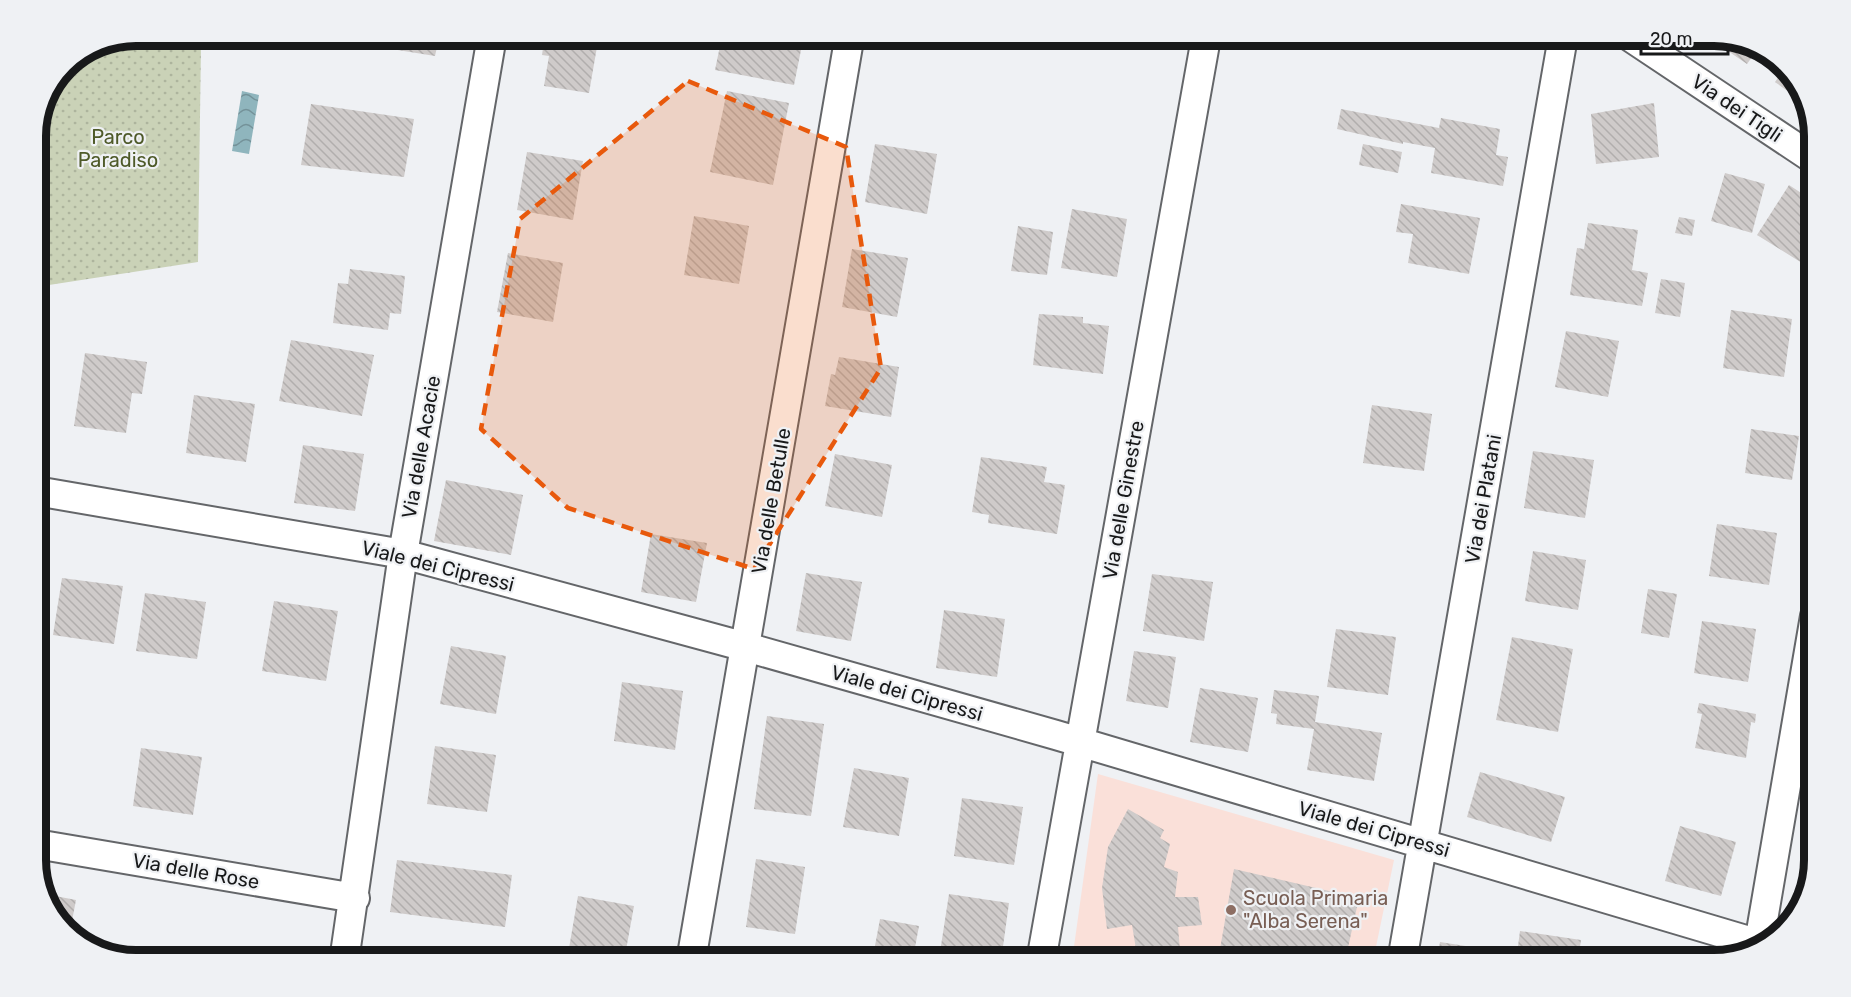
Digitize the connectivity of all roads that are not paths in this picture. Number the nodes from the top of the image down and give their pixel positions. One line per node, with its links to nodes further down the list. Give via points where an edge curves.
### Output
1 (490, 46): 8 (street, Via delle Acacie)
2 (848, 46): 9 (street, Via delle Betulle)
3 (1205, 46): 11 (street, Via delle Ginestre)
4 (1561, 46): 12 (street, Via dei Platani)
5 (1644, 46): 6 (street, Via dei Tigli)
6 (1804, 153)
7 (47, 493): 8 (street, Viale dei Cipressi)
8 (403, 554): 9 (street, Viale dei Cipressi); 14 (street, Via delle Acacie)
9 (746, 647): 11 (street, Viale dei Cipressi); 18 (street, Via delle Betulle)
10 (1804, 683): 15 (street)
11 (1079, 742): 12 (street, Viale dei Cipressi); 19 (street, Via delle Ginestre)
12 (1422, 844): 16 (street, Viale dei Cipressi); 20 (street, Via dei Platani)
13 (47, 846): 14 (street, Via delle Rose)
14 (355, 898): 17 (street, Via delle Acacie)
15 (1763, 936)
16 (1751, 943)
17 (346, 950)
18 (693, 950)
19 (1043, 950)
20 (1404, 950)

